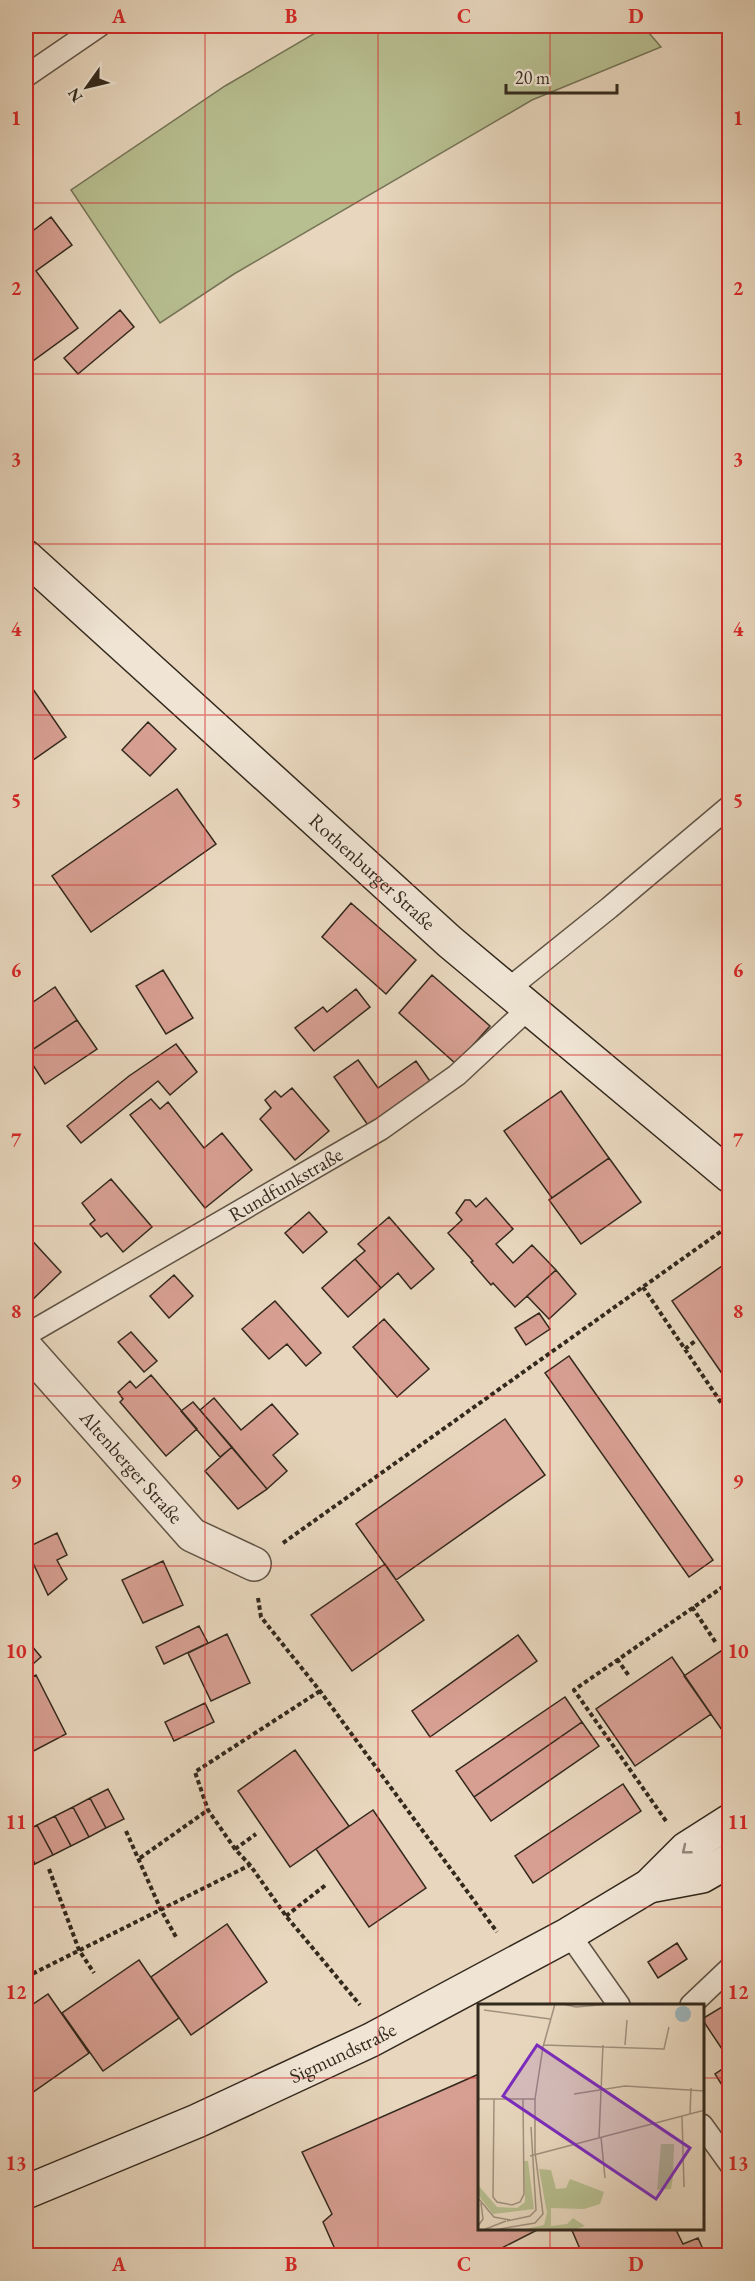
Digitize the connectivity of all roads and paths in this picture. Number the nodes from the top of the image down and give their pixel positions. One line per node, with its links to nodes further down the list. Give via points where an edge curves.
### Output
1 (99, 26): 2 (lane)
2 (26, 76)
3 (26, 557): 5 (main road, Rothenburger Straße)
4 (729, 806): 5 (lane, Rundfunkstraße, via 609,908)
5 (518, 1000): 6 (main road, Rothenburger Straße); 9 (lane, Rundfunkstraße, via 458,1075 381,1129)
6 (729, 1176)
7 (729, 1225): 8 (path)
8 (643, 1287): 12 (path); 14 (path)
9 (26, 1335)
10 (695, 1341): 12 (path)
11 (26, 1348): 14 (main road, Altenberger Straße, via 192,1535)
12 (685, 1348): 13 (path)
13 (729, 1416)
14 (254, 1564): 20 (path, via 261,1617)
15 (729, 1582): 16 (path)
16 (692, 1607): 17 (path); 18 (path)
17 (716, 1643)
18 (617, 1659): 19 (path); 25 (path, via 574,1690)
19 (629, 1676)
20 (321, 1691): 21 (path, via 195,1772); 38 (path)
21 (208, 1810): 26 (path); 27 (path)
22 (729, 1821): 25 (main road, Sigmundstraße)
23 (126, 1831): 27 (path)
24 (256, 1834): 26 (path)
25 (686, 1849): 32 (main road, Sigmundstraße, one-way to 32)
26 (235, 1850): 29 (path)
27 (140, 1858): 33 (path)
28 (729, 1860): 32 (main road, Sigmundstraße, via 702,1876)
29 (250, 1865): 33 (path); 34 (path)
30 (49, 1869): 37 (path)
31 (327, 1884): 34 (path)
32 (648, 1886): 35 (main road, Sigmundstraße)
33 (161, 1910): 36 (path); 37 (path)
34 (286, 1916): 44 (path, via 362,2007)
35 (569, 1934): 38 (main road, Sigmundstraße); 42 (lane)
36 (176, 1936)
37 (79, 1950): 40 (path); 41 (path)
38 (520, 1960): 44 (main road, Sigmundstraße)
39 (729, 1968): 43 (lane)
40 (94, 1974)
41 (26, 1977)
42 (618, 2004)
43 (692, 2004)
44 (371, 2040): 47 (main road, Sigmundstraße, via 197,2121)
45 (704, 2128): 46 (lane)
46 (729, 2164)
47 (26, 2192)

